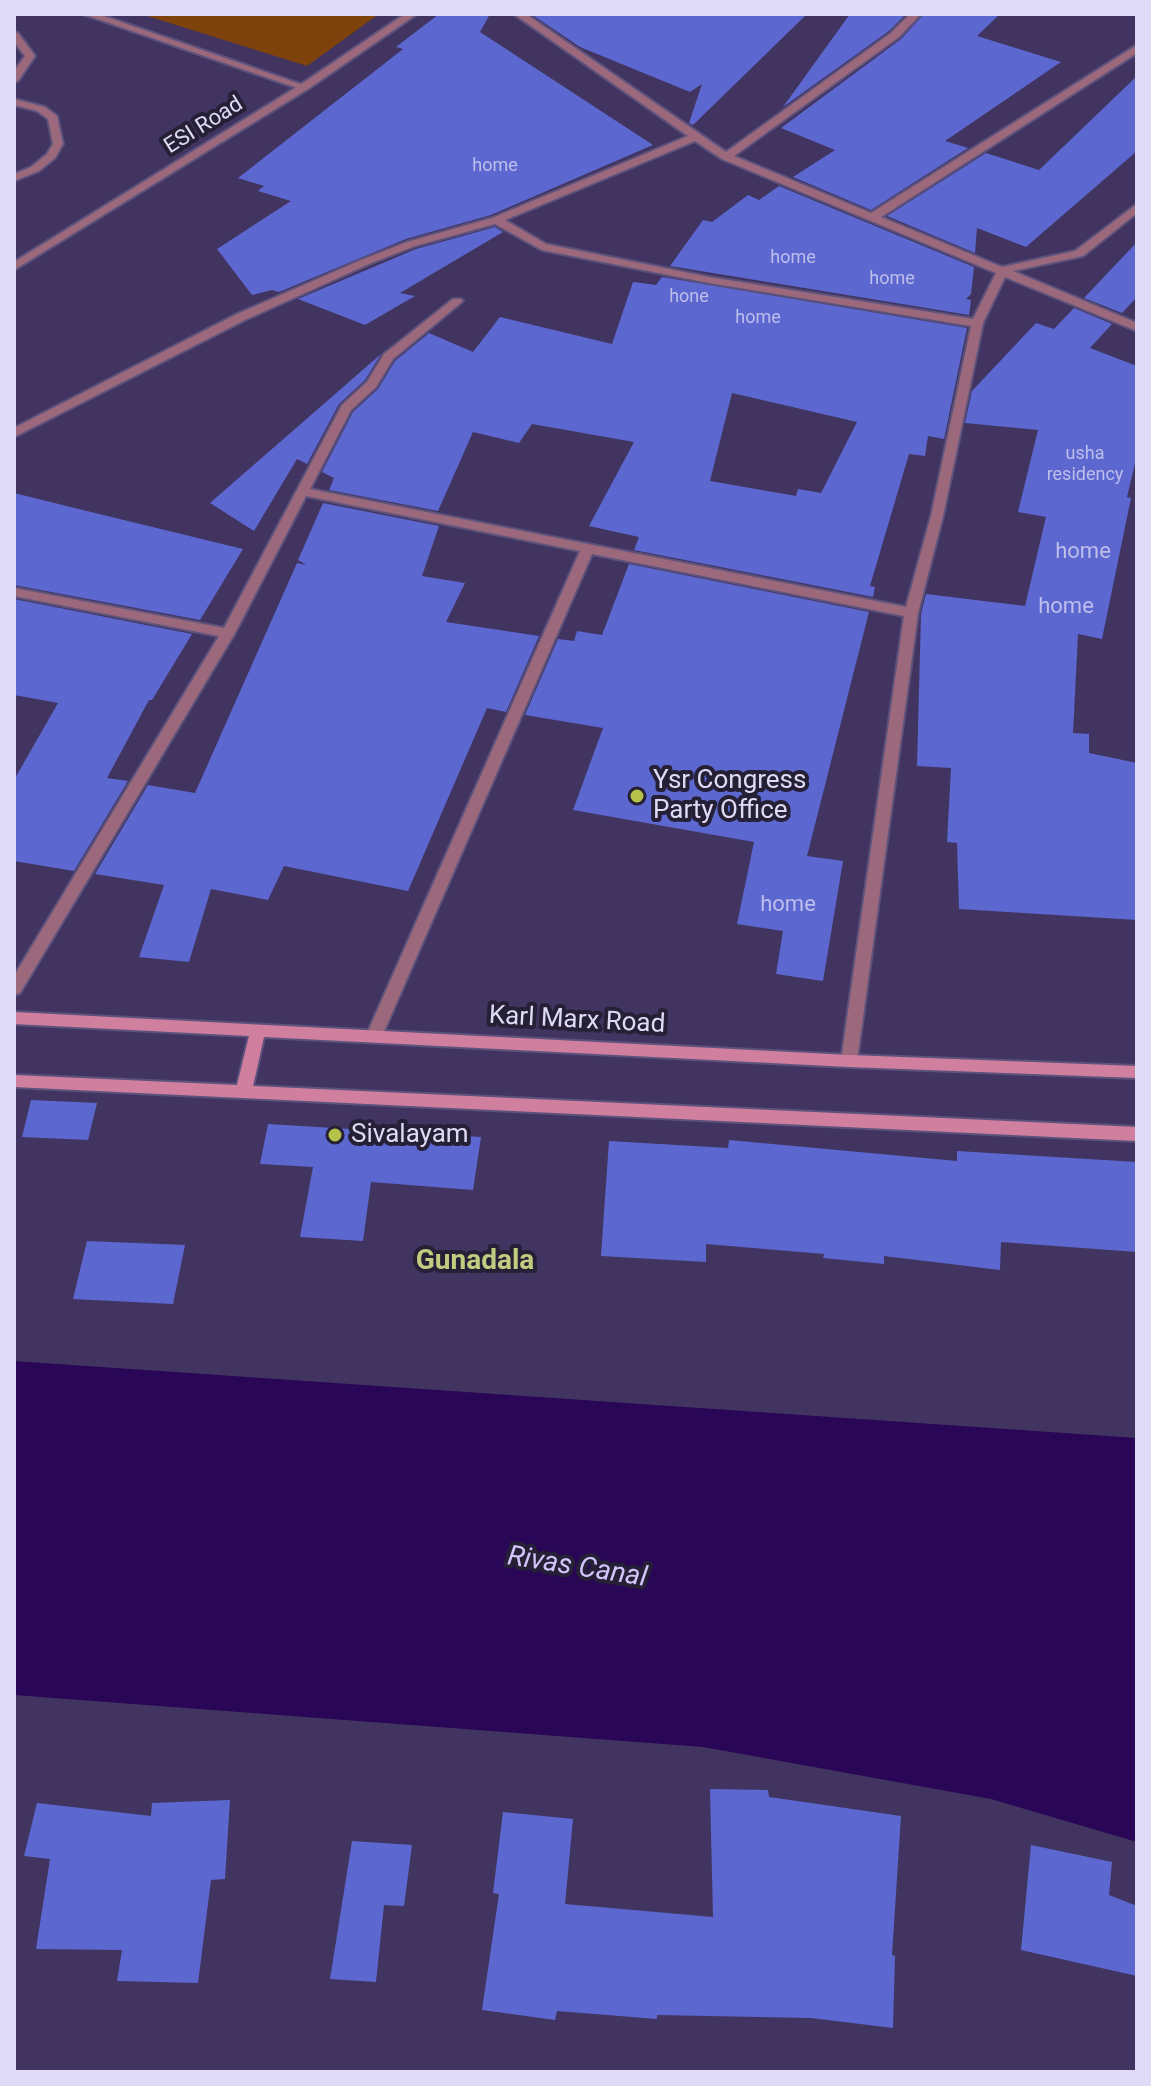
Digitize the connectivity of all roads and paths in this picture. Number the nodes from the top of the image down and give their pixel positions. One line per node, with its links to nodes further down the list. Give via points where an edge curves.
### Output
1 (88, 14): 8 (street)
2 (412, 14): 8 (street, ESI Road)
3 (519, 14): 10 (street)
4 (916, 14): 11 (street, via 895,35)
5 (14, 35): 7 (street, via 30,56)
6 (1137, 48): 14 (street)
7 (14, 79)
8 (304, 87): 16 (street, ESI Road)
9 (14, 102): 12 (street, via 53,118 58,144 35,169)
10 (694, 137): 11 (street); 15 (street)
11 (726, 157): 14 (street)
12 (14, 178)
13 (1137, 207): 17 (street, via 1079,254)
14 (871, 218): 17 (street)
15 (496, 220): 19 (street, via 542,247); 21 (street, via 411,244 241,317)
16 (14, 267)
17 (1003, 270): 19 (street); 20 (street)
18 (457, 301): 22 (street, via 388,357 372,384 346,408)
19 (977, 323): 25 (street)
20 (1137, 327)
21 (14, 433)
22 (304, 492): 23 (street); 26 (street)
23 (588, 548): 25 (street); 30 (street)
24 (14, 592): 26 (street)
25 (911, 613): 31 (street)
26 (228, 633): 27 (street)
27 (14, 989)
28 (14, 1018): 29 (main road, Karl Marx Road)
29 (258, 1030): 30 (main road, Karl Marx Road); 34 (main road)
30 (374, 1036): 31 (main road, Karl Marx Road)
31 (849, 1061): 32 (main road, Karl Marx Road)
32 (1137, 1072)
33 (14, 1081): 34 (main road)
34 (243, 1092): 35 (main road)
35 (1137, 1134)

